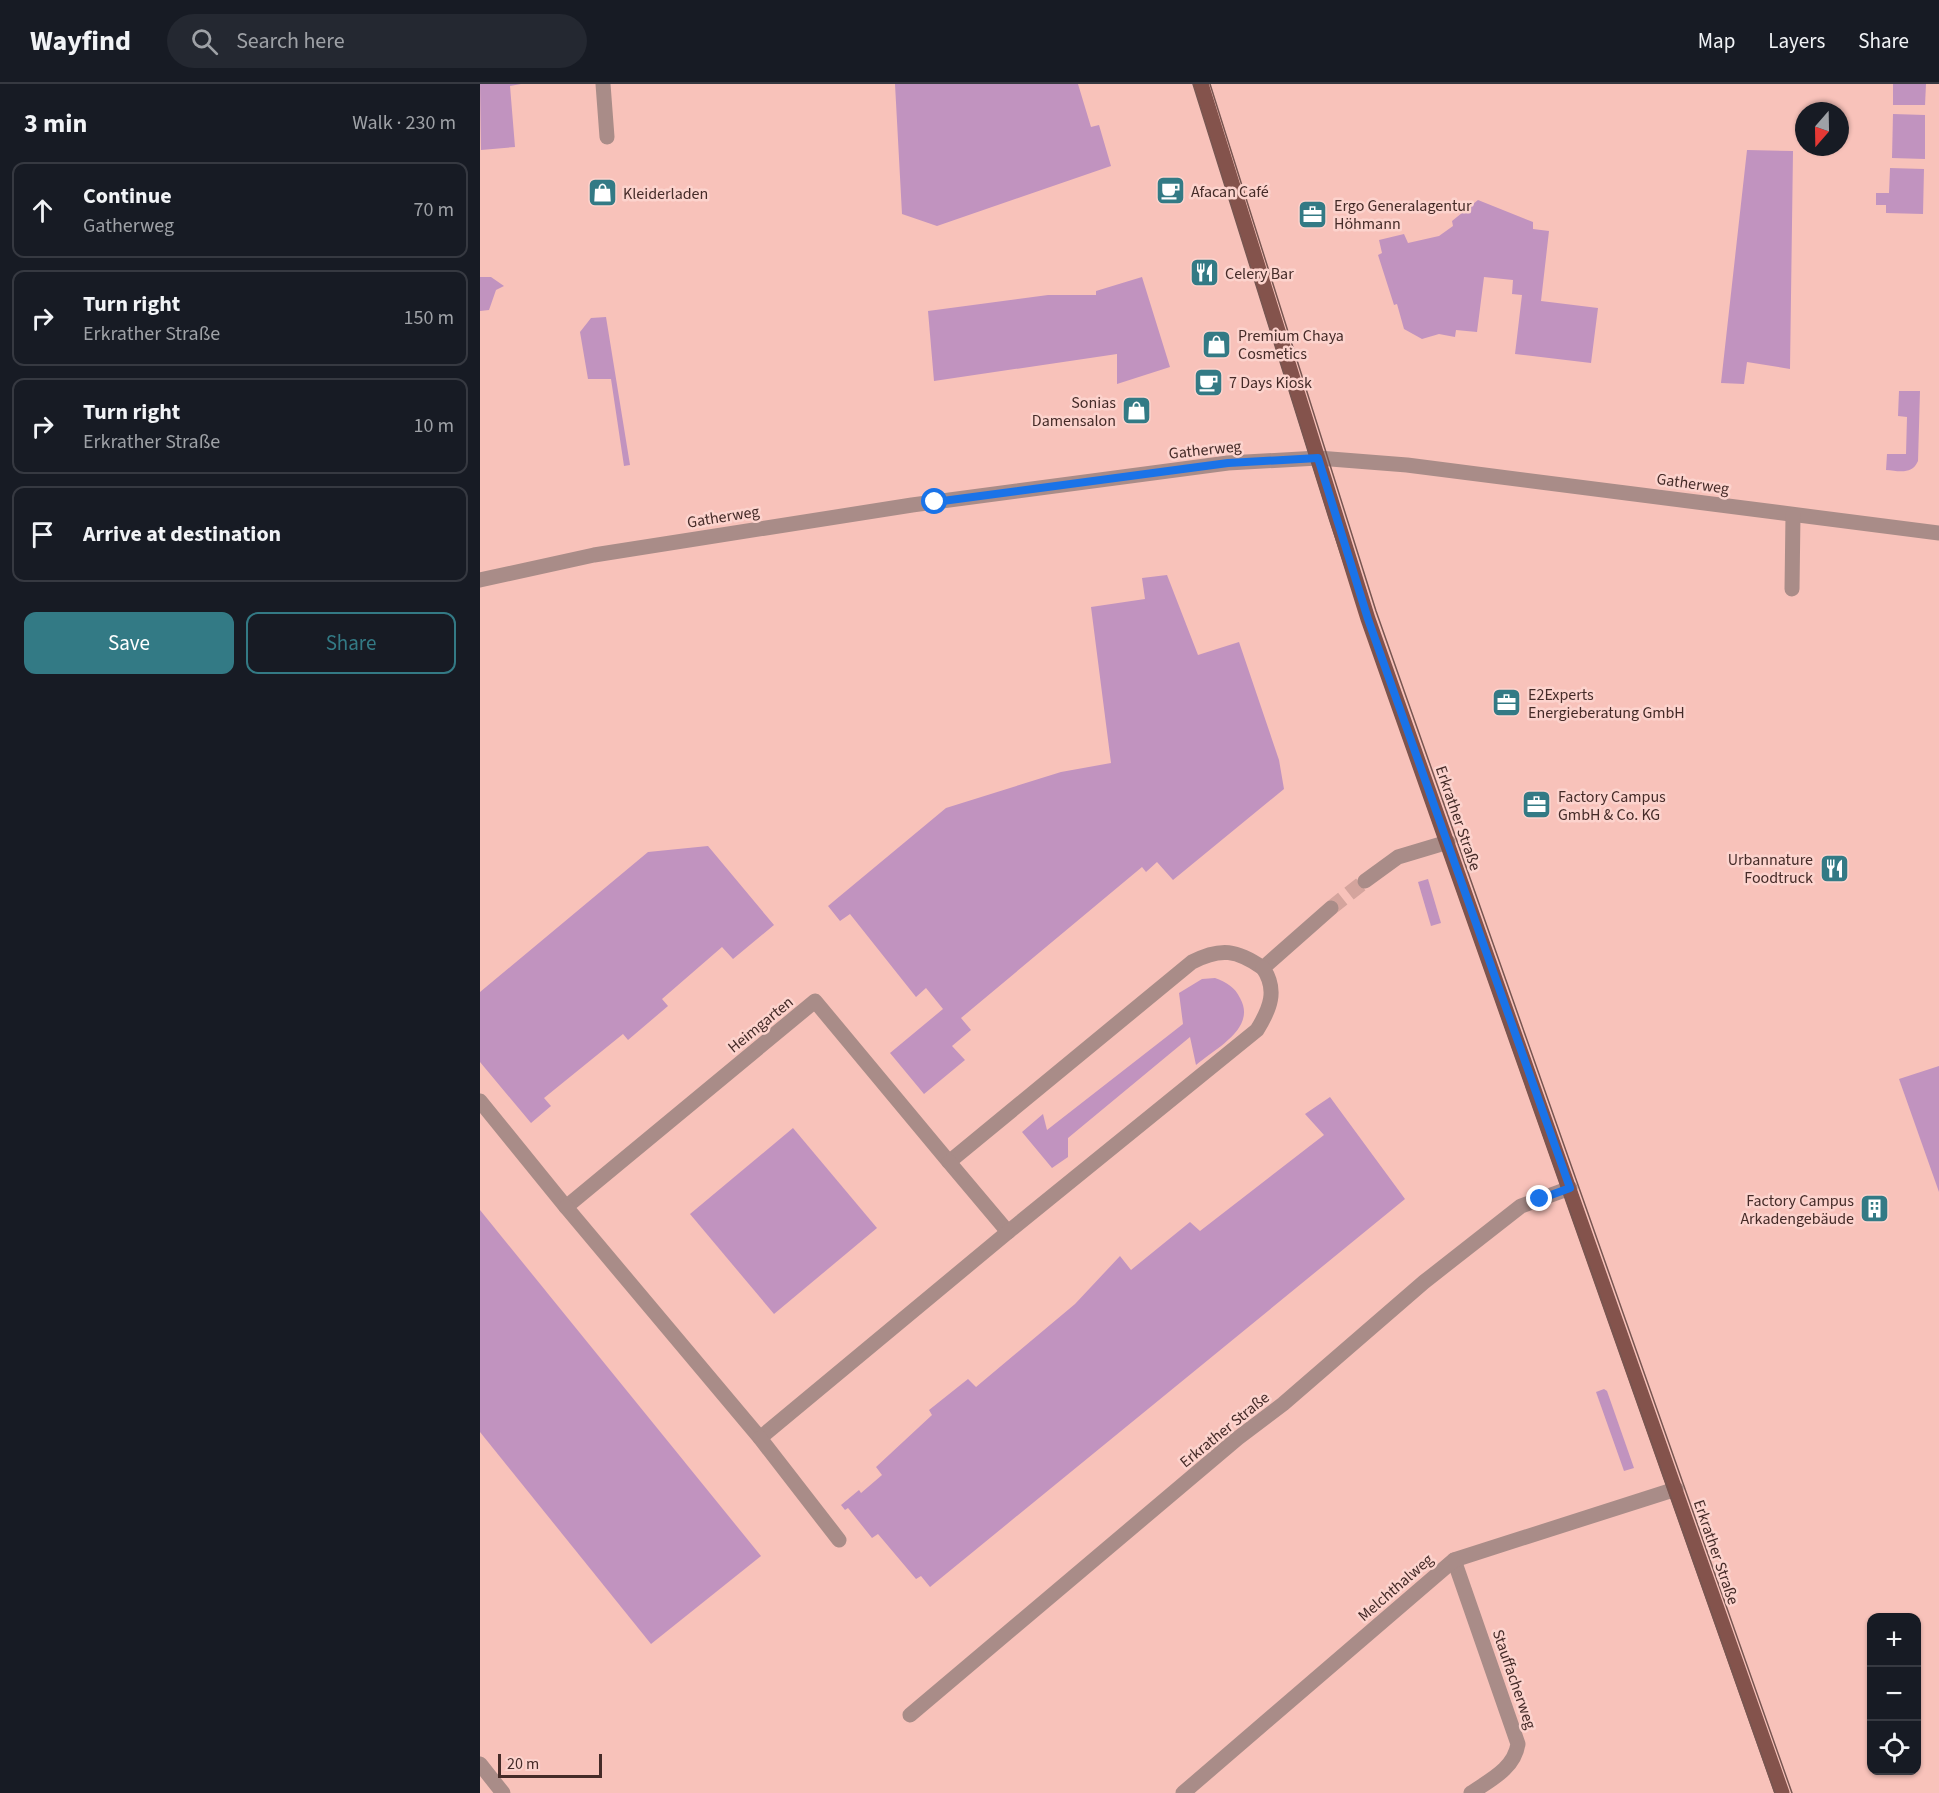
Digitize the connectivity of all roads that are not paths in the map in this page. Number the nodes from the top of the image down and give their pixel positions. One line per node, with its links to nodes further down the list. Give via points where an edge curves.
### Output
1 (603, 84): 3 (street)
2 (1201, 84): 4 (main road, Erkrather Straße)
3 (607, 137)
4 (1318, 458): 5 (street, Gatherweg, via 1407,465); 7 (street, Gatherweg, via 1228,463 912,505 603,553); 9 (main road, Erkrather Straße, via 1368,619)
5 (1793, 514): 6 (street, Gatherweg); 8 (street)
6 (1939, 533)
7 (480, 579)
8 (1792, 589)
9 (1448, 842): 10 (street, via 1398,857); 15 (main road, Erkrather Straße)
10 (1365, 881)
11 (1331, 908): 12 (street)
12 (1263, 968): 14 (street, via 1249,958 1213,952 1192,962); 17 (street, via 1271,979 1272,998 1257,1030)
13 (480, 1101): 16 (street)
14 (949, 1162): 16 (street, Heimgarten, via 815,1001); 17 (street, Heimgarten)
15 (1570, 1188): 19 (main road, Erkrather Straße); 22 (street, Erkrather Straße, via 1521,1206 1424,1282)
16 (566, 1207): 18 (street)
17 (1008, 1232): 18 (street)
18 (760, 1438): 20 (street)
19 (1676, 1489): 21 (street, Melchthalweg); 27 (main road, Erkrather Straße)
20 (840, 1540)
21 (1454, 1560): 25 (street, Melchthalweg); 26 (street, Stauffacherweg, via 1518,1744 1516,1757 1503,1771)
22 (910, 1715)
23 (480, 1764): 24 (street)
24 (503, 1793)
25 (1183, 1793)
26 (1471, 1793)
27 (1782, 1793)

